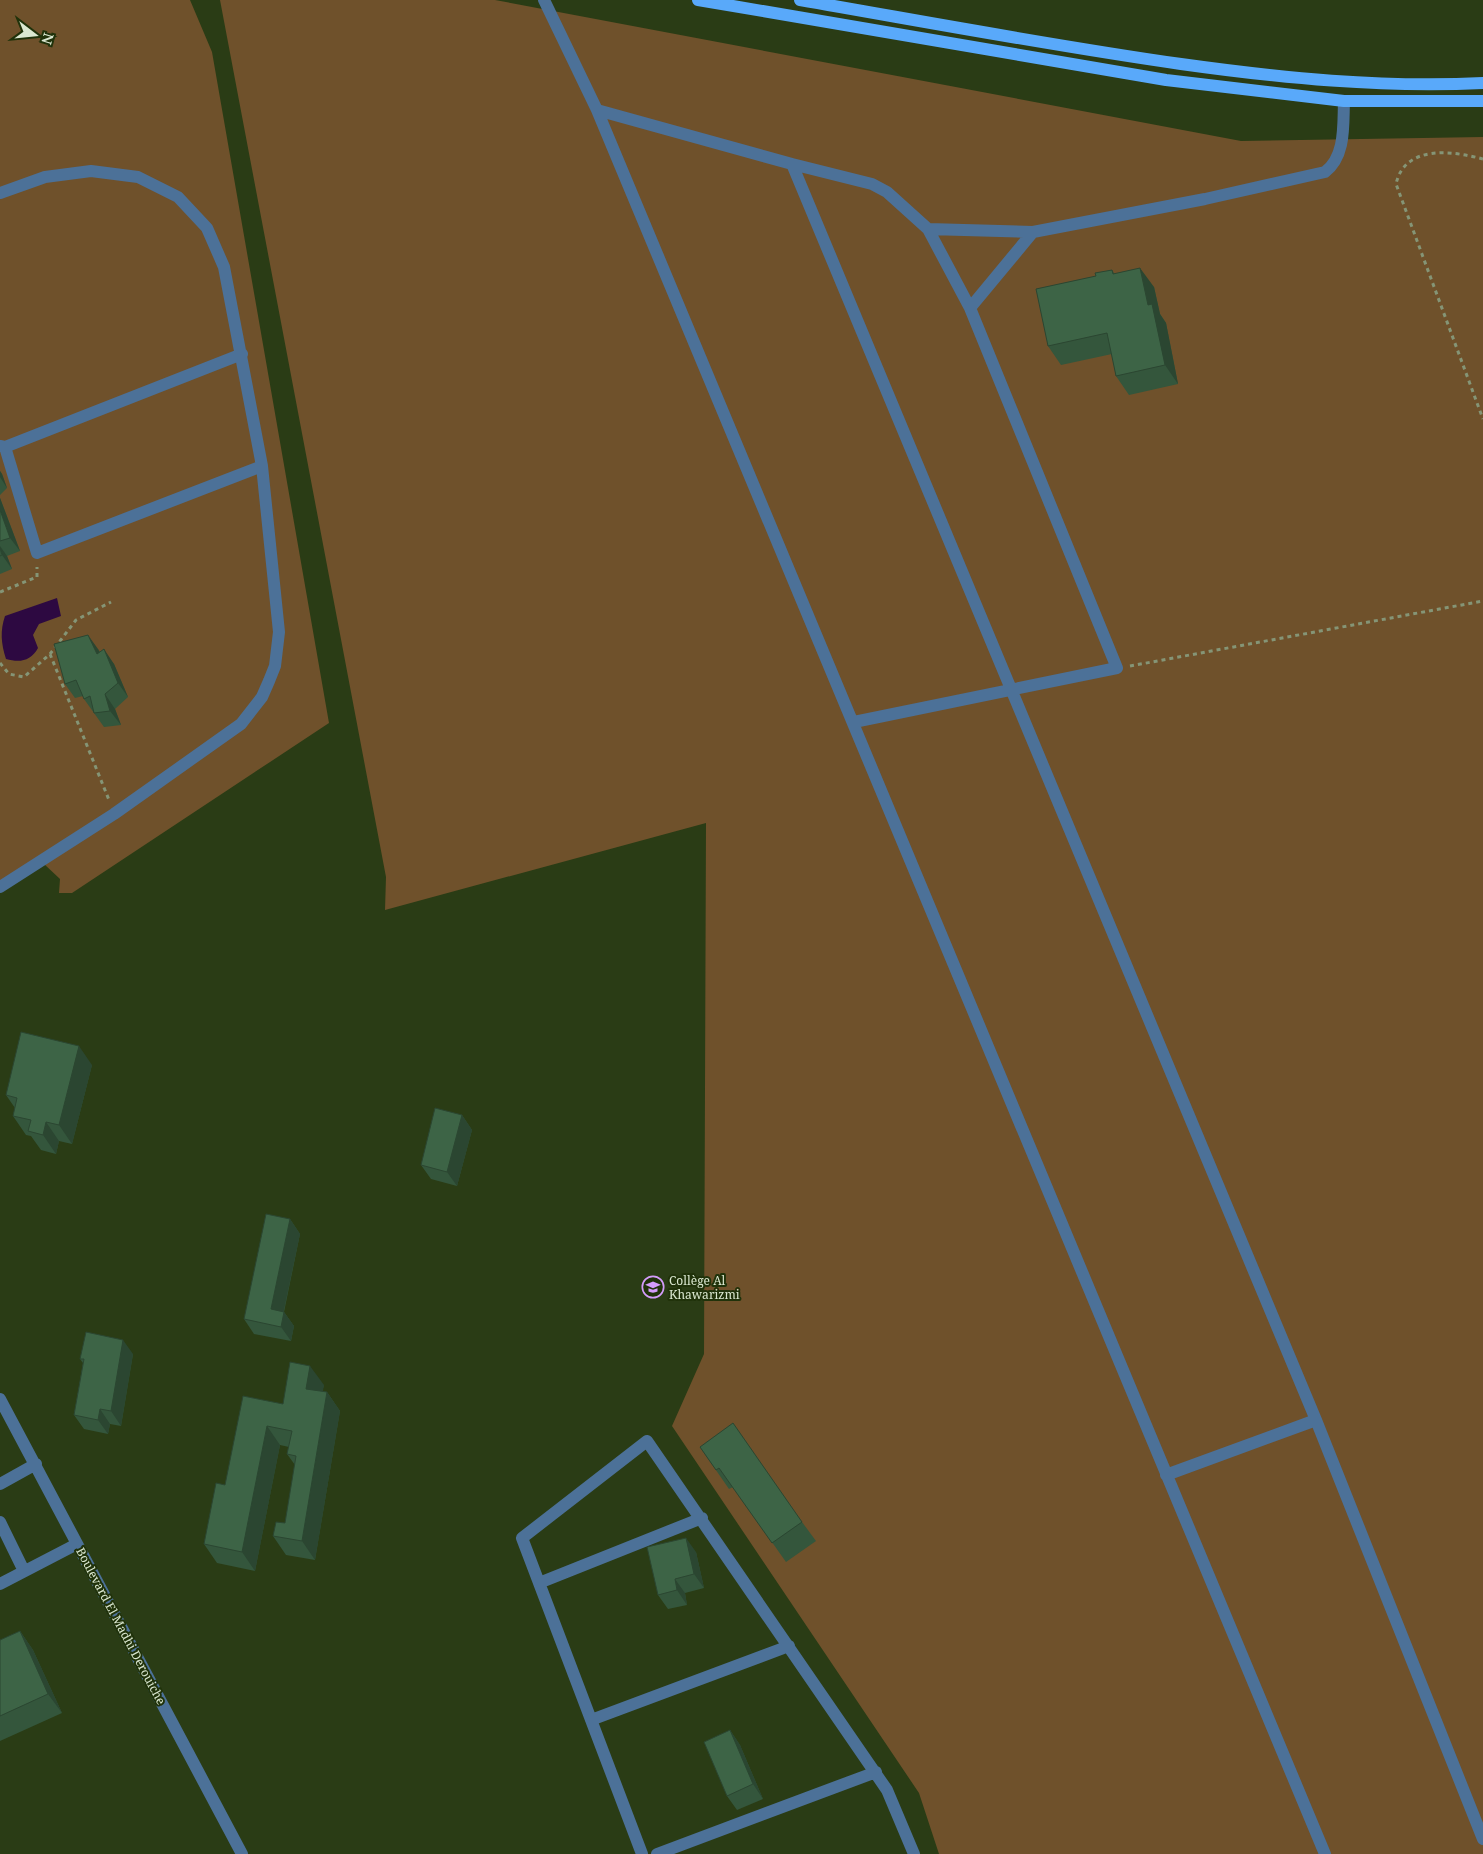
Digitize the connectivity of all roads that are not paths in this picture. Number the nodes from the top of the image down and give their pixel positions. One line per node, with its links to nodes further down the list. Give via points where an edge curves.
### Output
1 (544, 0): 7 (street)
2 (698, 0): 5 (main road, via 1142,76)
3 (800, 0): 4 (main road, via 1103,53 1224,70 1330,81)
4 (1483, 83)
5 (1344, 101): 6 (main road); 11 (street, via 1340,149 1325,172)
6 (1483, 101)
7 (597, 110): 8 (street); 17 (street)
8 (792, 164): 10 (street, via 872,184 887,192); 16 (street)
9 (0, 193): 13 (street, via 45,177 91,171 138,177 178,197 207,228 224,267)
10 (928, 229): 11 (street); 12 (street)
11 (1033, 232): 12 (street)
12 (970, 308): 16 (street, via 1117,668)
13 (242, 354): 14 (street); 15 (street)
14 (2, 446): 15 (street, via 37,554)
15 (262, 466): 18 (street, via 279,632 275,666 252,711 228,735)
16 (1013, 688): 17 (street); 20 (street)
17 (854, 722): 22 (street)
18 (0, 887)
19 (0, 1399): 21 (street, Boulevard El Madhi Derouiche)
20 (1316, 1420): 22 (street); 33 (street)
21 (36, 1464): 23 (street); 26 (street, Boulevard El Madhi Derouiche)
22 (1166, 1475): 38 (street)
23 (0, 1484)
24 (702, 1518): 28 (street); 28 (street, via 647,1440 522,1538); 30 (street)
25 (0, 1522): 27 (street)
26 (77, 1544): 27 (street); 34 (street, Boulevard El Madhi Derouiche)
27 (24, 1571): 29 (street)
28 (539, 1583): 31 (street)
29 (0, 1584)
30 (789, 1646): 31 (street); 32 (street)
31 (591, 1720): 35 (street)
32 (876, 1772): 36 (street); 37 (street)
33 (1483, 1839)
34 (242, 1854)
35 (642, 1854)
36 (657, 1854)
37 (914, 1854)
38 (1325, 1854)

